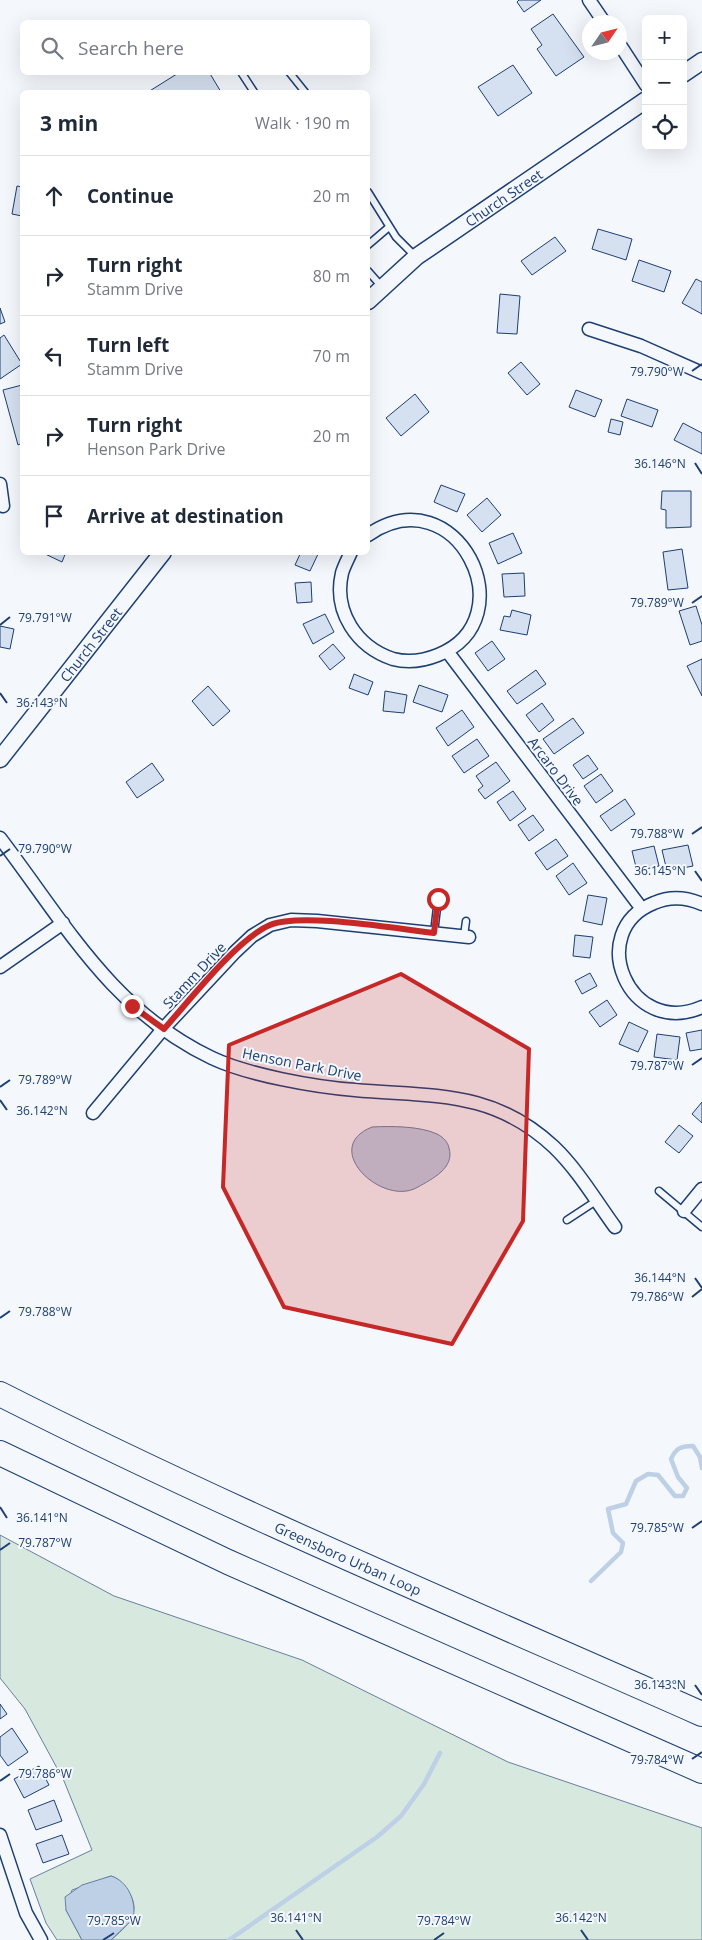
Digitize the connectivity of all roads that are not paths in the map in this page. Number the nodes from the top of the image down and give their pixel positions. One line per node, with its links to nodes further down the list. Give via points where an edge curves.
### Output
1 (589, 0): 2 (street)
2 (599, 15)
3 (627, 56): 8 (street)
4 (702, 61): 5 (street)
5 (687, 71)
6 (243, 75): 9 (lane)
7 (291, 75): 10 (lane)
8 (642, 79)
9 (253, 90)
10 (303, 90)
11 (642, 103): 15 (street, Church Street)
12 (370, 195): 13 (lane)
13 (389, 227): 14 (lane); 15 (lane)
14 (370, 243)
15 (416, 257): 17 (street, Church Street)
16 (370, 273): 17 (lane)
17 (382, 287): 18 (street, Church Street)
18 (370, 299)
19 (589, 329): 20 (street, via 641,346)
20 (702, 373)
21 (0, 484): 22 (street)
22 (3, 506)
23 (370, 533): 26 (street, via 389,524 411,521 433,525 453,536 468,552 480,595 475,617 464,637)
24 (161, 555): 27 (street, Church Street)
25 (350, 555): 26 (street, via 342,573 340,596 346,620 359,640 378,654 401,661 424,660)
26 (447, 651): 31 (street, Arcaro Drive)
27 (1, 756)
28 (0, 838): 33 (street, Henson Park Drive)
29 (438, 899): 34 (lane)
30 (702, 904): 31 (street, via 674,898)
31 (642, 909): 37 (street, via 627,926 620,947 621,969 630,989 647,1005 668,1012)
32 (466, 921): 35 (lane)
33 (63, 923): 36 (street); 38 (street, Henson Park Drive, via 81,950 115,989)
34 (434, 933): 35 (street, Stamm Drive); 38 (street, Stamm Drive, via 317,921 291,920 270,925 235,952)
35 (467, 936)
36 (0, 967)
37 (702, 1007)
38 (164, 1029): 39 (street, Stamm Drive); 42 (street, Henson Park Drive, via 213,1058 248,1071 353,1090 459,1098 507,1114 554,1147)
39 (93, 1113)
40 (702, 1189): 43 (street)
41 (659, 1191): 43 (lane)
42 (596, 1201): 44 (lane); 45 (street, Henson Park Drive)
43 (684, 1211): 46 (lane)
44 (567, 1220)
45 (615, 1227)
46 (702, 1227)
47 (0, 1394): 49 (highway, Greensboro Urban Loop, via 249,1514)
48 (0, 1452): 50 (highway, via 228,1562)
49 (702, 1714)
50 (702, 1771)
51 (0, 1835): 52 (street, via 26,1913)
52 (41, 1940)

